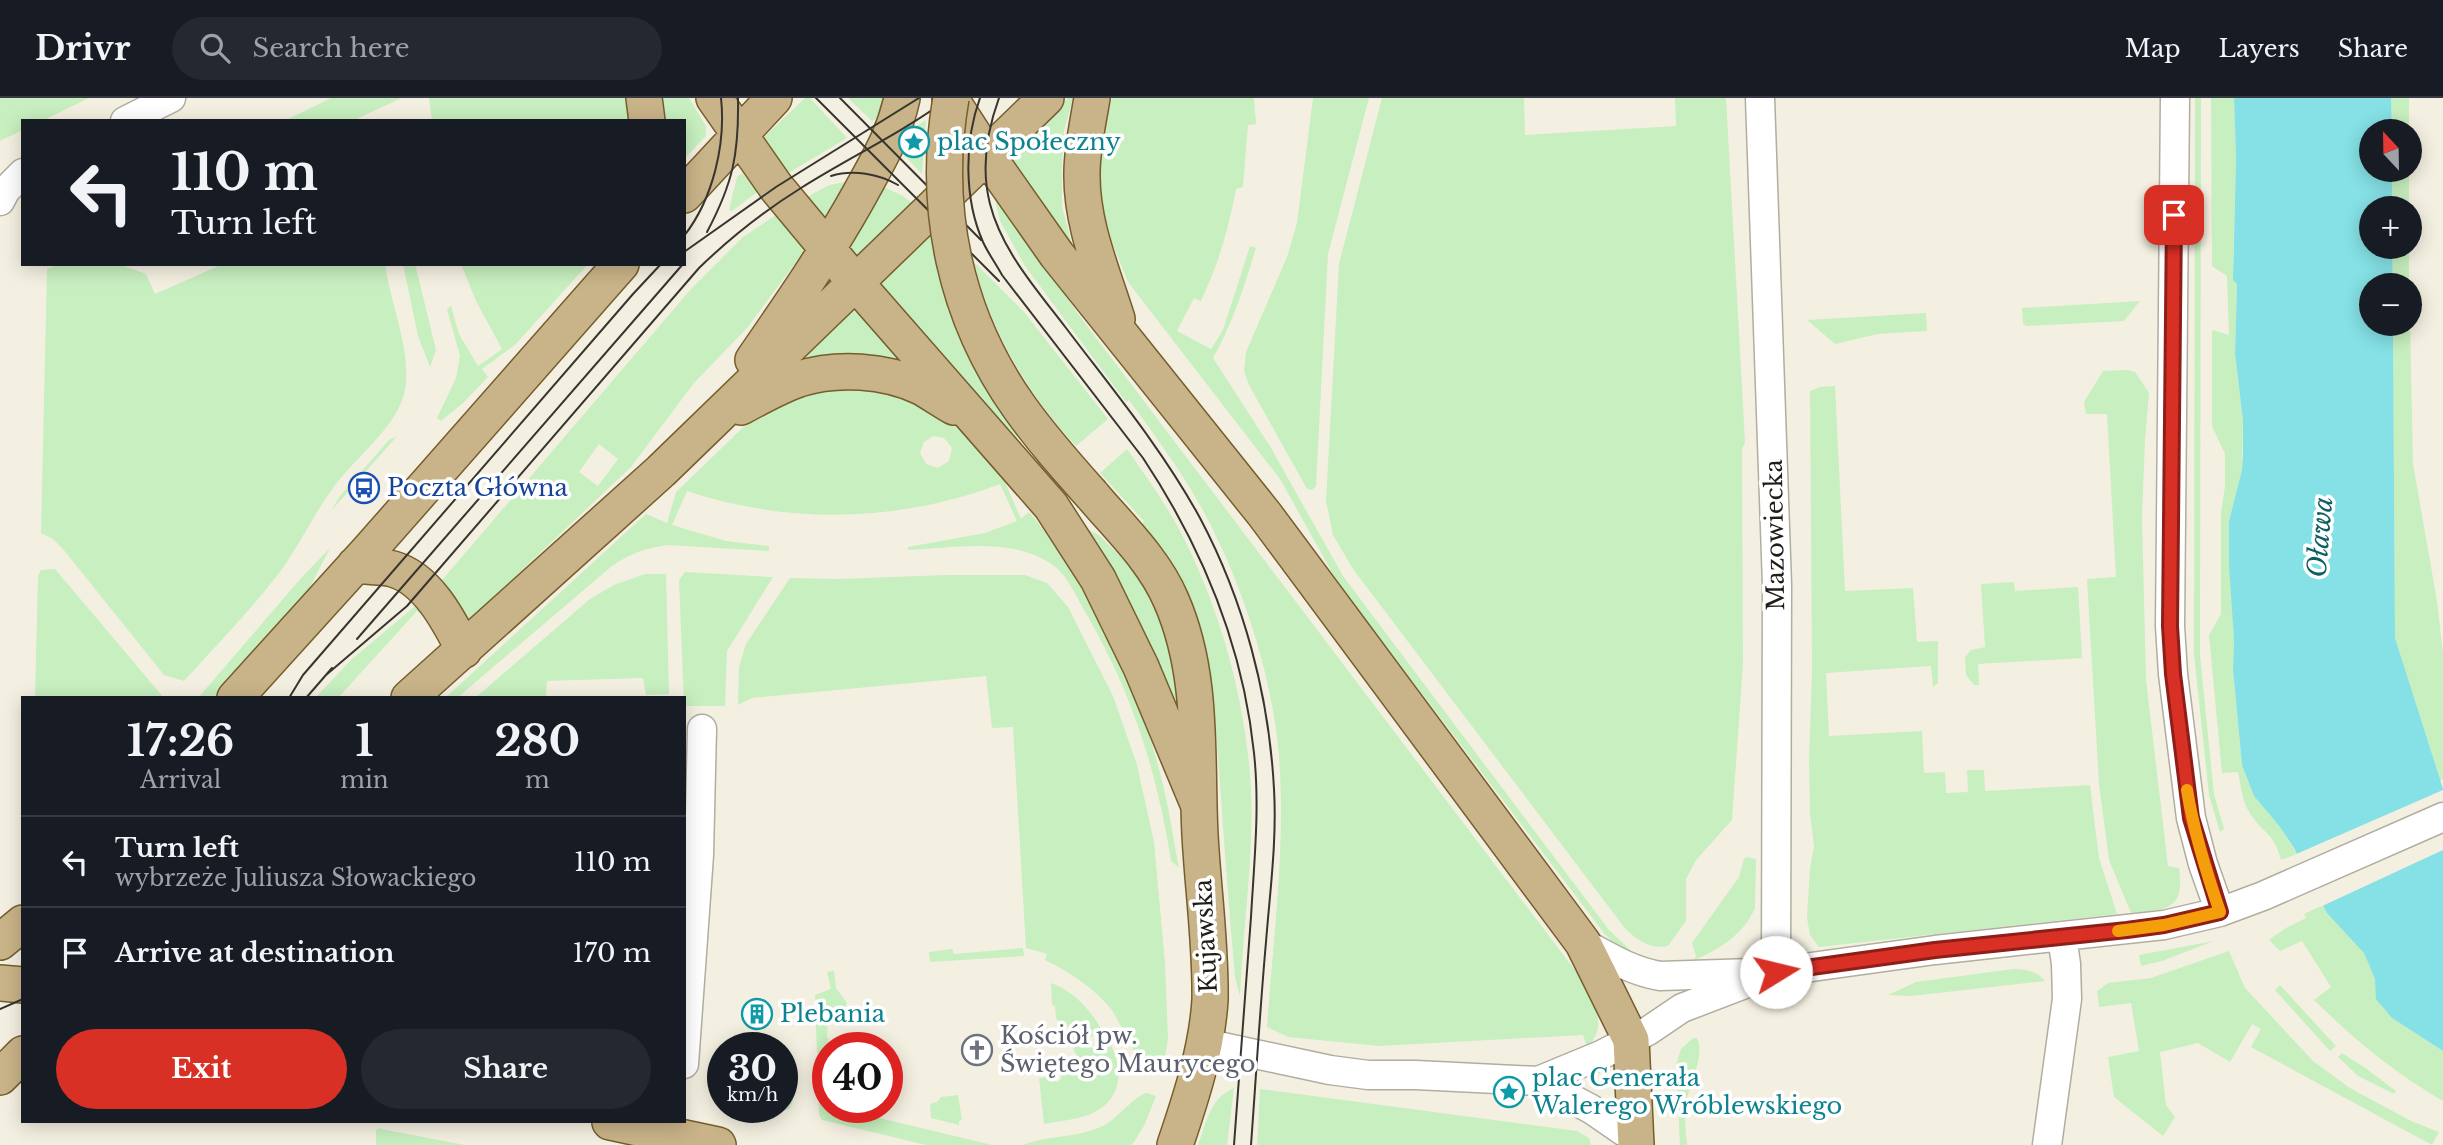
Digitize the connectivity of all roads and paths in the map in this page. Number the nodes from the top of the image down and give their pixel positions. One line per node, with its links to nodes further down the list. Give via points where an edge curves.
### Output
1 (171, 98): 11 (street)
2 (644, 98): 12 (main road)
3 (714, 98): 13 (main road)
4 (774, 98): 13 (main road)
5 (902, 98): 18 (main road, via 896,125)
6 (950, 98): 14 (main road); 29 (main road, Kujawska, bridge, via 944,200 952,256 970,317 1019,407 1157,573 1171,599 1184,632 1194,681)
7 (1046, 98): 14 (main road)
8 (1092, 98): 21 (main road, via 1083,158 1083,199)
9 (1760, 98): 36 (street, Mazowiecka, via 1777,585)
10 (2175, 98): 31 (street, via 2170,626 2191,818)
11 (129, 119)
12 (647, 119)
13 (739, 135): 16 (main road); 18 (main road)
14 (986, 154): 20 (main road); 21 (main road, via 1057,255)
15 (21, 175): 17 (street)
16 (686, 193)
17 (0, 201)
18 (828, 249): 20 (main road); 23 (main road)
19 (619, 266): 24 (main road)
20 (855, 282): 22 (main road); 23 (main road)
21 (1122, 336): 35 (main road, via 1265,515)
22 (979, 423): 23 (main road, via 920,387 884,375 855,372 798,380); 29 (main road, via 1051,506 1098,579 1141,667)
23 (710, 424): 25 (main road)
24 (355, 565): 25 (main road, via 394,570 422,588 447,618); 26 (main road)
25 (464, 650): 27 (main road)
26 (237, 696)
27 (411, 696)
28 (702, 729): 39 (street, via 699,855)
29 (1199, 806): 41 (main road, Kujawska, via 1210,983)
30 (2443, 817): 31 (street)
31 (2220, 912): 33 (street, via 2164,925)
32 (21, 925): 34 (main road)
33 (2062, 937): 36 (street); 52 (street, via 2067,999)
34 (0, 942)
35 (1583, 943): 36 (street, via 1630,969 1660,976); 40 (main road)
36 (1776, 972): 40 (street, via 1682,1008)
37 (0, 983): 38 (main road)
38 (21, 985)
39 (686, 1036)
40 (1631, 1040): 44 (street); 49 (main road)
41 (1204, 1044): 44 (street, via 1368,1075); 51 (main road, Kujawska)
42 (21, 1056): 43 (main road)
43 (0, 1077)
44 (1538, 1080): 49 (street, via 1591,1109)
45 (21, 1082): 46 (main road)
46 (0, 1083)
47 (620, 1123): 48 (main road)
48 (678, 1129): 50 (main road)
49 (1636, 1143)
50 (718, 1145)
51 (1175, 1145)
52 (2047, 1145)

